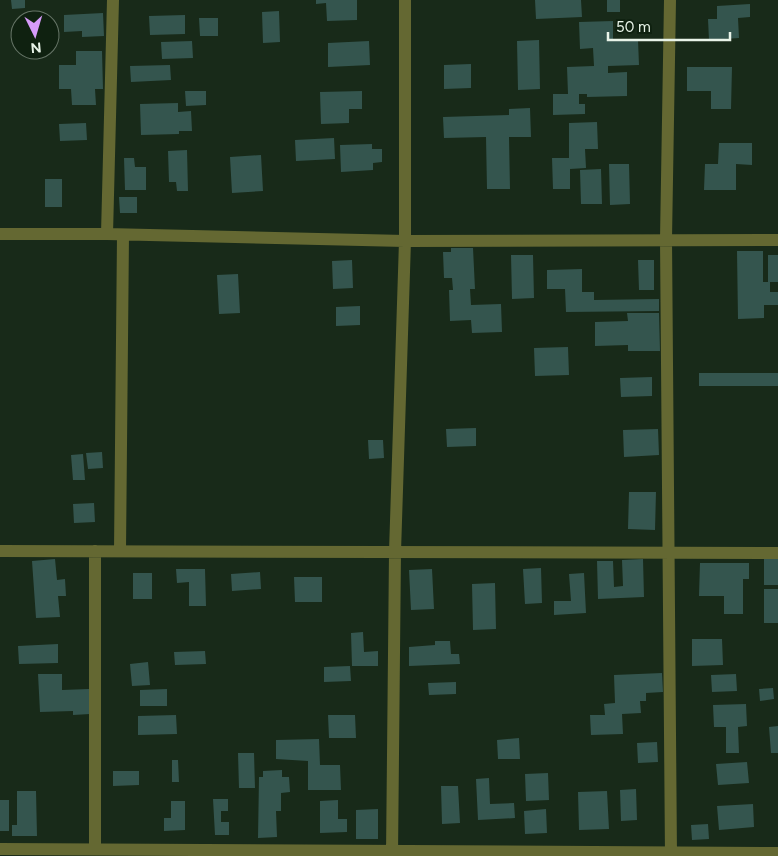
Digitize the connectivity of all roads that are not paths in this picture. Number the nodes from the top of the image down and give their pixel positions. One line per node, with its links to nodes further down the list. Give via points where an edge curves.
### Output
1 (113, 0): 5 (street)
2 (405, 0): 9 (street)
3 (670, 0): 7 (street)
4 (0, 234): 5 (street)
5 (107, 234): 6 (street)
6 (123, 235): 9 (street); 12 (street)
7 (666, 239): 8 (street); 9 (street); 14 (street)
8 (778, 240)
9 (405, 241): 13 (street)
10 (0, 551): 11 (street)
11 (94, 551): 12 (street); 17 (street)
12 (120, 551): 13 (street)
13 (395, 552): 14 (street); 20 (street)
14 (670, 553): 15 (street); 21 (street)
15 (778, 553)
16 (0, 849): 17 (street)
17 (95, 849): 19 (street)
18 (778, 852): 21 (street)
19 (114, 853): 20 (street)
20 (392, 853): 21 (street)
21 (671, 854)

